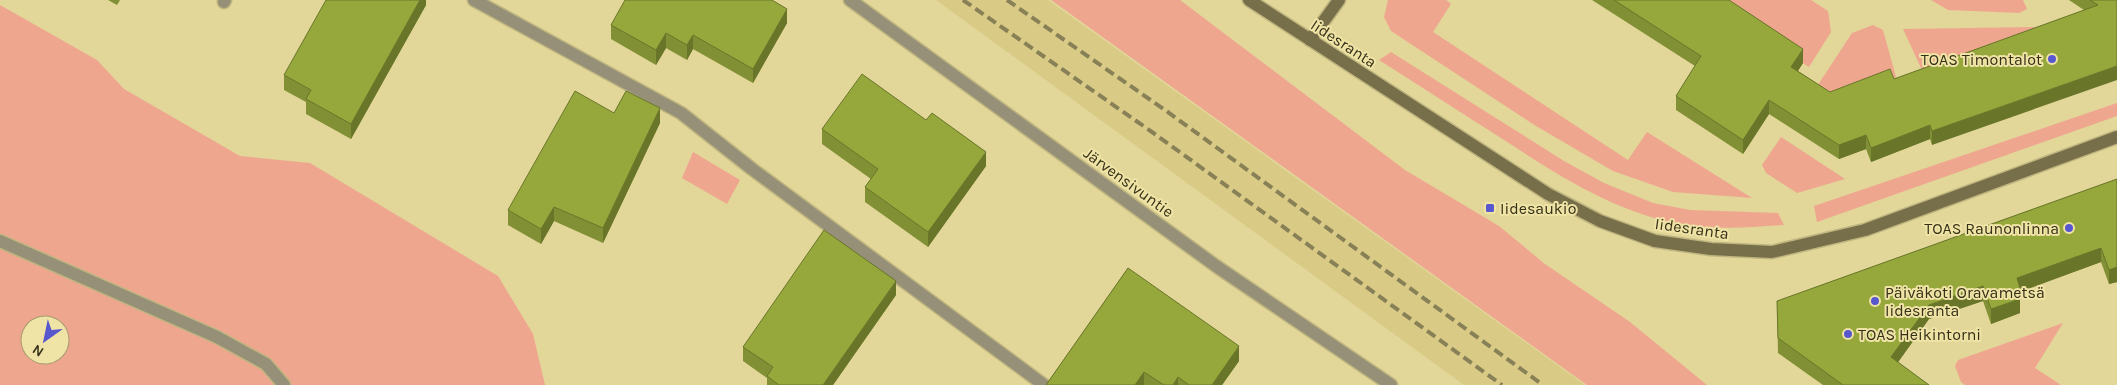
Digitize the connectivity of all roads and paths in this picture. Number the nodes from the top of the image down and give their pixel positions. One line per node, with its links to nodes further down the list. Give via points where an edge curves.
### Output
1 (474, 0): 9 (street, via 681,113)
2 (850, 0): 10 (street, Järvensivuntie, via 1216,266)
3 (1249, 0): 5 (main road, Iidesranta)
4 (1339, 0): 5 (main road)
5 (1310, 40): 6 (main road, Iidesranta, via 1548,194 1600,221 1655,241 1711,250 1772,252 1865,230)
6 (2117, 137)
7 (0, 240): 8 (street, via 217,337 266,364)
8 (284, 385)
9 (1044, 385)
10 (1391, 385)

